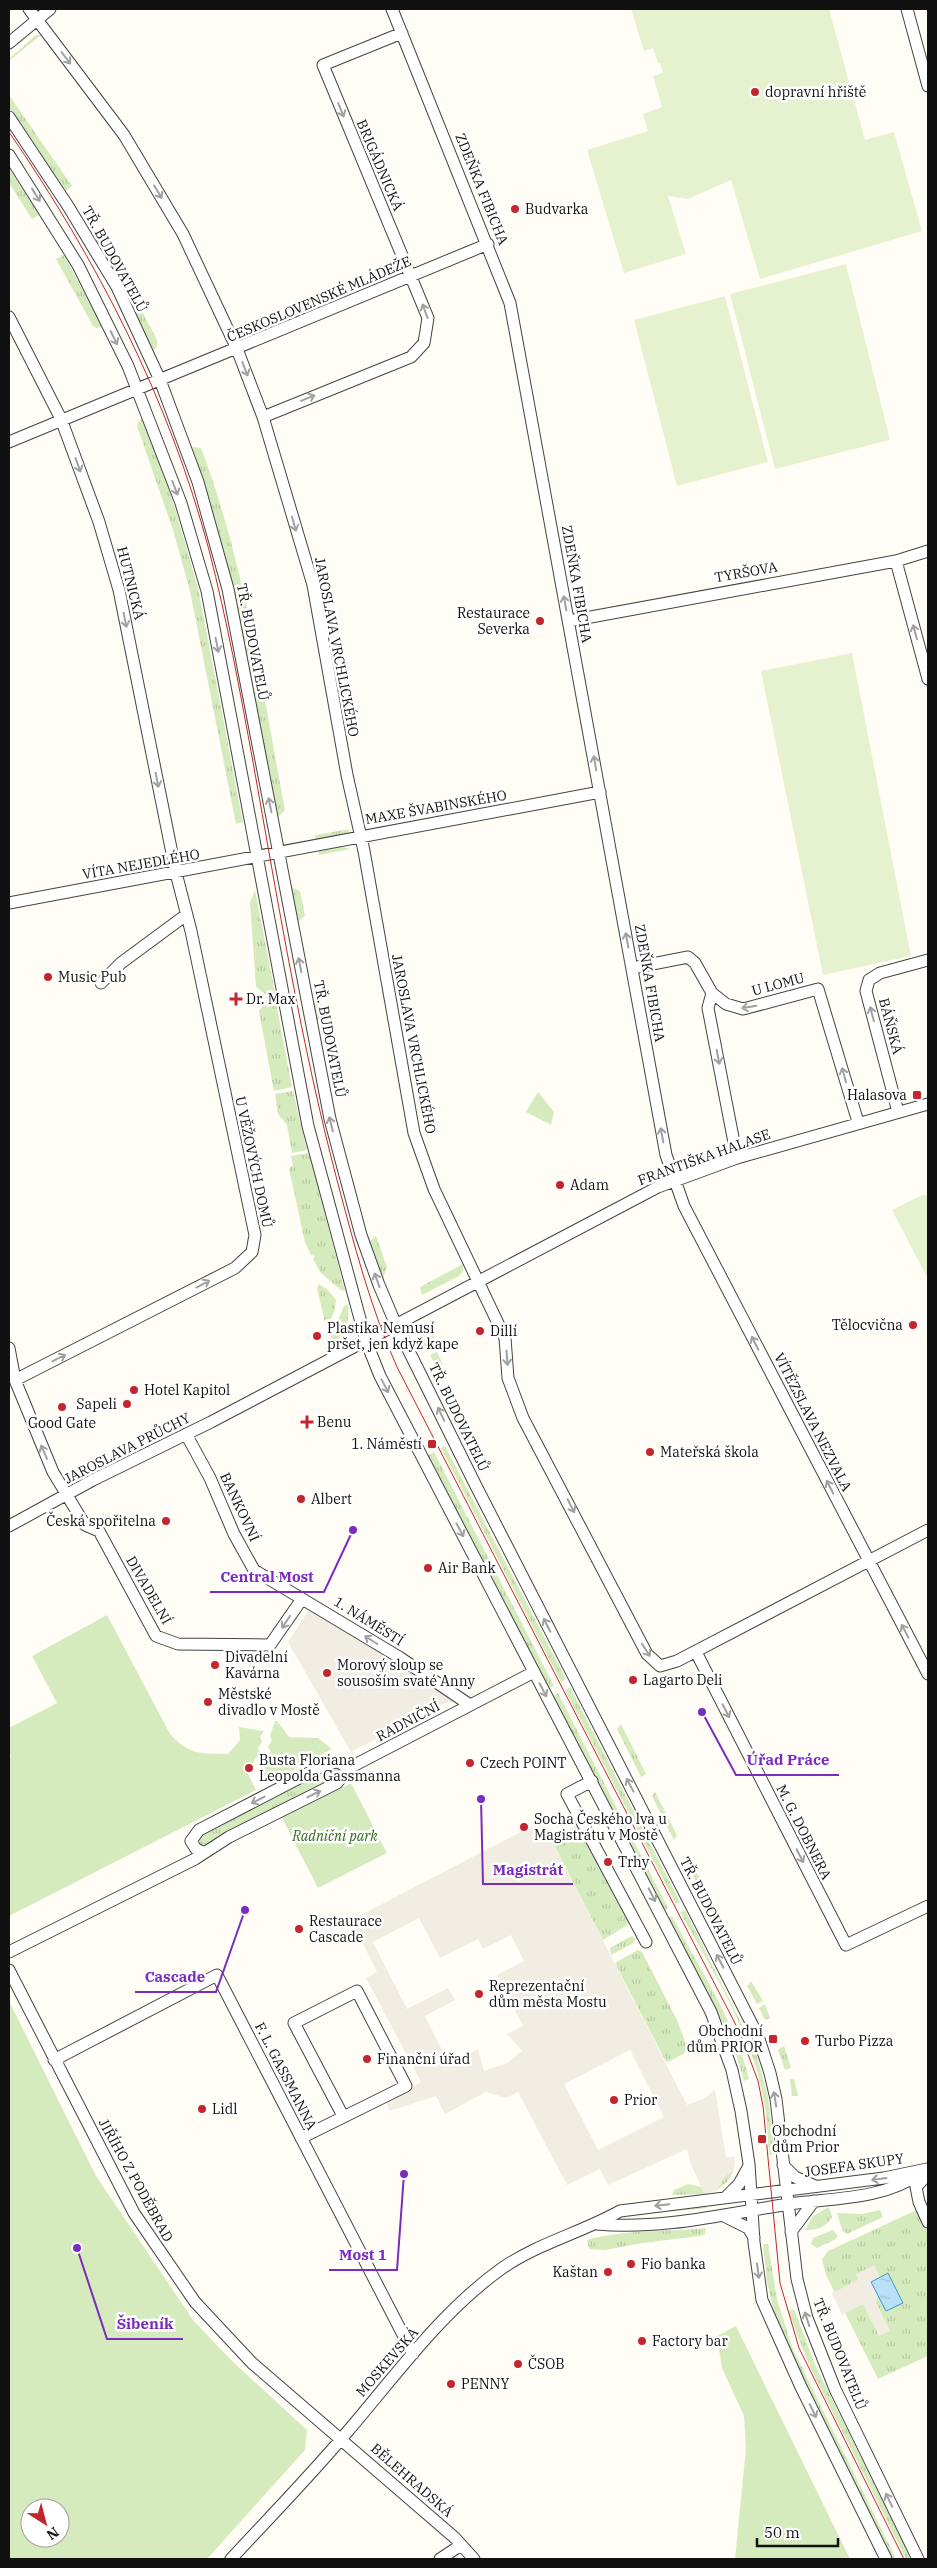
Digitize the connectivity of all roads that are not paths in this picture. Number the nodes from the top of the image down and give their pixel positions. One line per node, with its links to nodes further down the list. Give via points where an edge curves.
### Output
1 (29, 9): 5 (street, JAROSLAVA VRCHLICKÉHO)
2 (50, 9): 5 (street)
3 (392, 9): 6 (street, ZDEŇKA FIBICHA)
4 (907, 9): 8 (street)
5 (37, 19): 7 (street); 14 (street, JAROSLAVA VRCHLICKÉHO, one-way to 14, via 124,135 183,234)
6 (402, 33): 11 (street, ZDEŇKA FIBICHA); 12 (street, BRIGÁDNICKÁ, one-way to 12, via 323,65)
7 (9, 43)
8 (928, 86)
9 (9, 117): 15 (street, TŘ. BUDOVATELŮ, via 117,287)
10 (9, 155): 16 (street, one-way to 16, via 78,265)
11 (488, 244): 12 (street, ČESKOSLOVENSKÉ MLÁDEŽE); 22 (street, ZDEŇKA FIBICHA, one-way to 11, via 510,303)
12 (411, 277): 14 (street, ČESKOSLOVENSKÉ MLÁDEŽE); 17 (street, BRIGÁDNICKÁ, one-way to 12, via 411,357 424,343 428,318)
13 (9, 317): 18 (street, HUTNICKÁ)
14 (237, 349): 15 (street, ČESKOSLOVENSKÉ MLÁDEŽE); 17 (street, JAROSLAVA VRCHLICKÉHO, one-way to 17)
15 (160, 380): 16 (street, ČESKOSLOVENSKÉ MLÁDEŽE); 26 (street, TŘ. BUDOVATELŮ, one-way to 15, via 228,588 198,482)
16 (136, 388): 18 (street, ČESKOSLOVENSKÉ MLÁDEŽE); 27 (street, one-way to 27, via 181,503 207,592)
17 (263, 417): 25 (street, JAROSLAVA VRCHLICKÉHO, one-way to 25, via 313,585)
18 (62, 419): 19 (street, ČESKOSLOVENSKÉ MLÁDEŽE); 28 (street, HUTNICKÁ, one-way to 28, via 99,522 119,590)
19 (9, 442)
20 (928, 551): 21 (street, TYRŠOVA)
21 (896, 561): 22 (street, TYRŠOVA); 23 (street, one-way to 21)
22 (569, 621): 24 (street, ZDEŇKA FIBICHA, one-way to 22)
23 (928, 679)
24 (600, 792): 25 (street, MAXE ŠVABINSKÉHO); 32 (street, ZDEŇKA FIBICHA, one-way to 24)
25 (361, 836): 26 (street, MAXE ŠVABINSKÉHO); 40 (street, JAROSLAVA VRCHLICKÉHO, via 414,1133 434,1189)
26 (278, 852): 27 (street, VÍTA NEJEDLÉHO); 41 (street, TŘ. BUDOVATELŮ, one-way to 26, via 361,1235 330,1120)
27 (257, 857): 28 (street, VÍTA NEJEDLÉHO); 42 (street, via 308,1126)
28 (176, 873): 29 (street, VÍTA NEJEDLÉHO); 30 (street, U VĚŽOVÝCH DOMŮ)
29 (9, 903)
30 (186, 915): 33 (street, via 121,963); 44 (street, U VĚŽOVÝCH DOMŮ, one-way to 30, via 234,1268 252,1252 255,1235)
31 (928, 960): 36 (street, BÁŇSKÁ, one-way to 31, via 866,991 869,980 880,973)
32 (632, 968): 34 (street, U LOMU, via 688,957); 39 (street, ZDEŇKA FIBICHA, one-way to 32, via 666,1155)
33 (102, 983)
34 (712, 993): 37 (street, U LOMU, one-way to 34, via 818,989 744,1009 726,1004); 38 (street, one-way to 38, via 708,1008)
35 (928, 1104): 36 (street, FRANTIŠKA HALASE)
36 (898, 1112): 37 (street, FRANTIŠKA HALASE)
37 (858, 1122): 38 (street, FRANTIŠKA HALASE)
38 (737, 1158): 39 (street, FRANTIŠKA HALASE)
39 (675, 1182): 40 (street, FRANTIŠKA HALASE, via 610,1211); 49 (street, VÍTĚZSLAVA NEZVALA, one-way to 39, via 684,1206)
40 (478, 1281): 41 (street, FRANTIŠKA HALASE); 51 (street, JAROSLAVA VRCHLICKÉHO, one-way to 51, via 506,1338 508,1378 523,1418 647,1654 660,1666)
41 (396, 1325): 42 (street, JAROSLAVA PRŮCHY); 67 (street, TŘ. BUDOVATELŮ, one-way to 41, via 776,2099 758,2036)
42 (366, 1342): 45 (street, JAROSLAVA PRŮCHY); 52 (street, one-way to 52, via 380,1376)
43 (9, 1348): 44 (street, DIVADELNÍ)
44 (15, 1380): 46 (street, DIVADELNÍ, one-way to 44, via 53,1472)
45 (186, 1434): 46 (street, JAROSLAVA PRŮCHY); 50 (street, BANKOVNÍ, via 254,1570)
46 (67, 1495): 47 (street, JAROSLAVA PRŮCHY); 50 (street, DIVADELNÍ, one-way to 46, via 270,1645 178,1644 156,1636 99,1531 86,1524)
47 (9, 1526)
48 (928, 1530): 49 (street)
49 (868, 1560): 51 (street); 53 (street, VÍTĚZSLAVA NEZVALA, one-way to 49)
50 (302, 1599): 54 (street, 1. NÁMĚSTÍ, one-way to 50, via 399,1657)
51 (696, 1652): 60 (street, M. G. DOBNERA, one-way to 60, via 846,1945)
52 (534, 1672): 54 (street, RADNIČNÍ); 56 (street, one-way to 56)
53 (928, 1674)
54 (470, 1705): 55 (street, RADNIČNÍ)
55 (348, 1768): 57 (street, one-way to 57, via 338,1762 328,1763 199,1830); 58 (street, RADNIČNÍ, one-way to 55, via 337,1783)
56 (592, 1781): 61 (street, via 567,1794); 68 (street, one-way to 68, via 712,2012 734,2079)
57 (191, 1841): 58 (street, via 196,1849); 59 (street)
58 (203, 1852): 59 (street, RADNIČNÍ)
59 (176, 1867): 62 (street, RADNIČNÍ)
60 (928, 1906)
61 (646, 1942)
62 (9, 1952)
63 (9, 1970): 64 (street, JIŘÍHO Z PODĚBRAD)
64 (54, 2060): 66 (street, F. L. GASSMANNA, via 217,1975); 83 (street, JIŘÍHO Z PODĚBRAD, via 134,2212 195,2302 252,2363)
65 (343, 2116): 65 (street, via 406,2086 357,1990 294,2023); 66 (street)
66 (301, 2138): 82 (street, F. L. GASSMANNA)
67 (783, 2165): 70 (street, via 795,2177); 71 (street, TŘ. BUDOVATELŮ)
68 (749, 2166): 72 (street); 73 (street)
69 (928, 2170): 70 (street, JOSEFA SKUPY, one-way to 70); 74 (street, JOSEFA SKUPY, via 896,2186 862,2195); 78 (street, via 916,2187)
70 (816, 2186): 71 (street, JOSEFA SKUPY)
71 (785, 2190): 72 (street, JOSEFA SKUPY); 75 (street, TŘ. BUDOVATELŮ)
72 (751, 2193): 73 (street, MOSKEVSKÁ); 76 (street)
73 (726, 2197): 79 (street, MOSKEVSKÁ, one-way to 79, via 620,2211)
74 (814, 2201): 75 (street, JOSEFA SKUPY); 80 (street)
75 (788, 2204): 76 (street, MOSKEVSKÁ); 80 (street, TŘ. BUDOVATELŮ)
76 (752, 2211): 77 (street, MOSKEVSKÁ); 81 (street)
77 (723, 2216): 79 (street, MOSKEVSKÁ, via 627,2226); 81 (street, via 741,2223)
78 (928, 2222)
79 (597, 2224): 82 (street, MOSKEVSKÁ, via 547,2243 502,2269 463,2300)
80 (791, 2232): 89 (street, TŘ. BUDOVATELŮ, one-way to 80, via 835,2389 811,2329 797,2279)
81 (754, 2237): 88 (street, one-way to 88, via 762,2300)
82 (413, 2354): 83 (street, MOSKEVSKÁ)
83 (342, 2438): 84 (street, BĚLEHRADSKÁ); 85 (street, MOSKEVSKÁ)
84 (461, 2545): 86 (street); 87 (street, BĚLEHRADSKÁ)
85 (231, 2559)
86 (440, 2559)
87 (474, 2559)
88 (886, 2559)
89 (918, 2559)

